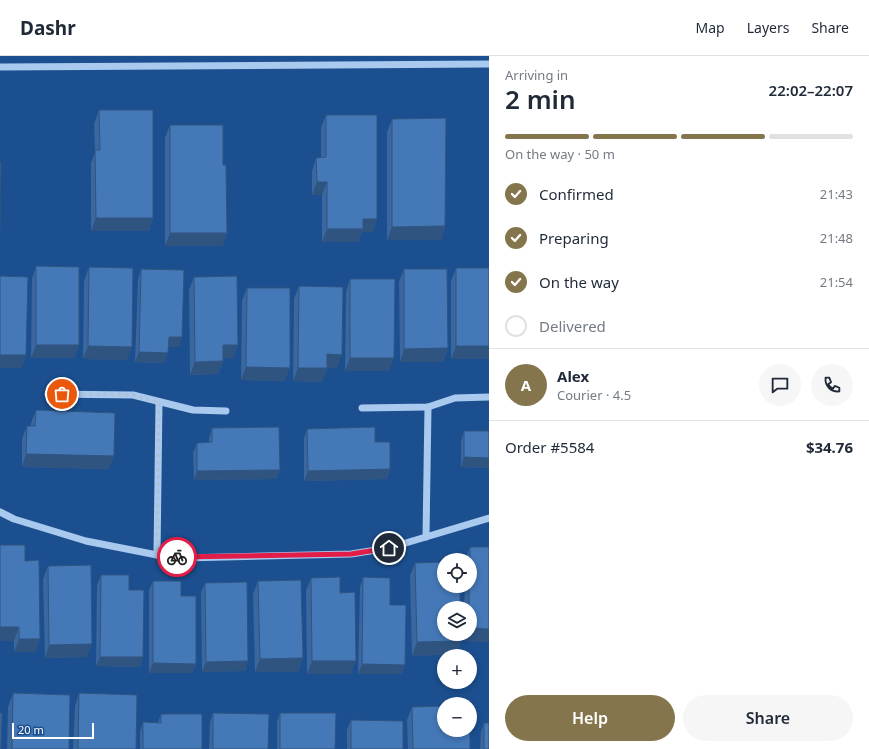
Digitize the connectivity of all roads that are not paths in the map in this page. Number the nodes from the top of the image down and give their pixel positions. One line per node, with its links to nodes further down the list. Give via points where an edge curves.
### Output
1 (489, 64): 2 (street)
2 (0, 67)
3 (48, 394): 5 (street, via 133,395)
4 (489, 397): 6 (street, via 455,398)
5 (159, 402): 8 (street, via 192,410); 12 (street)
6 (428, 407): 7 (street); 11 (street)
7 (362, 408)
8 (226, 411)
9 (0, 512): 12 (street, via 14,519 86,541)
10 (489, 518): 11 (street)
11 (426, 537): 12 (street, via 389,548 351,554 184,558)
12 (157, 554)

